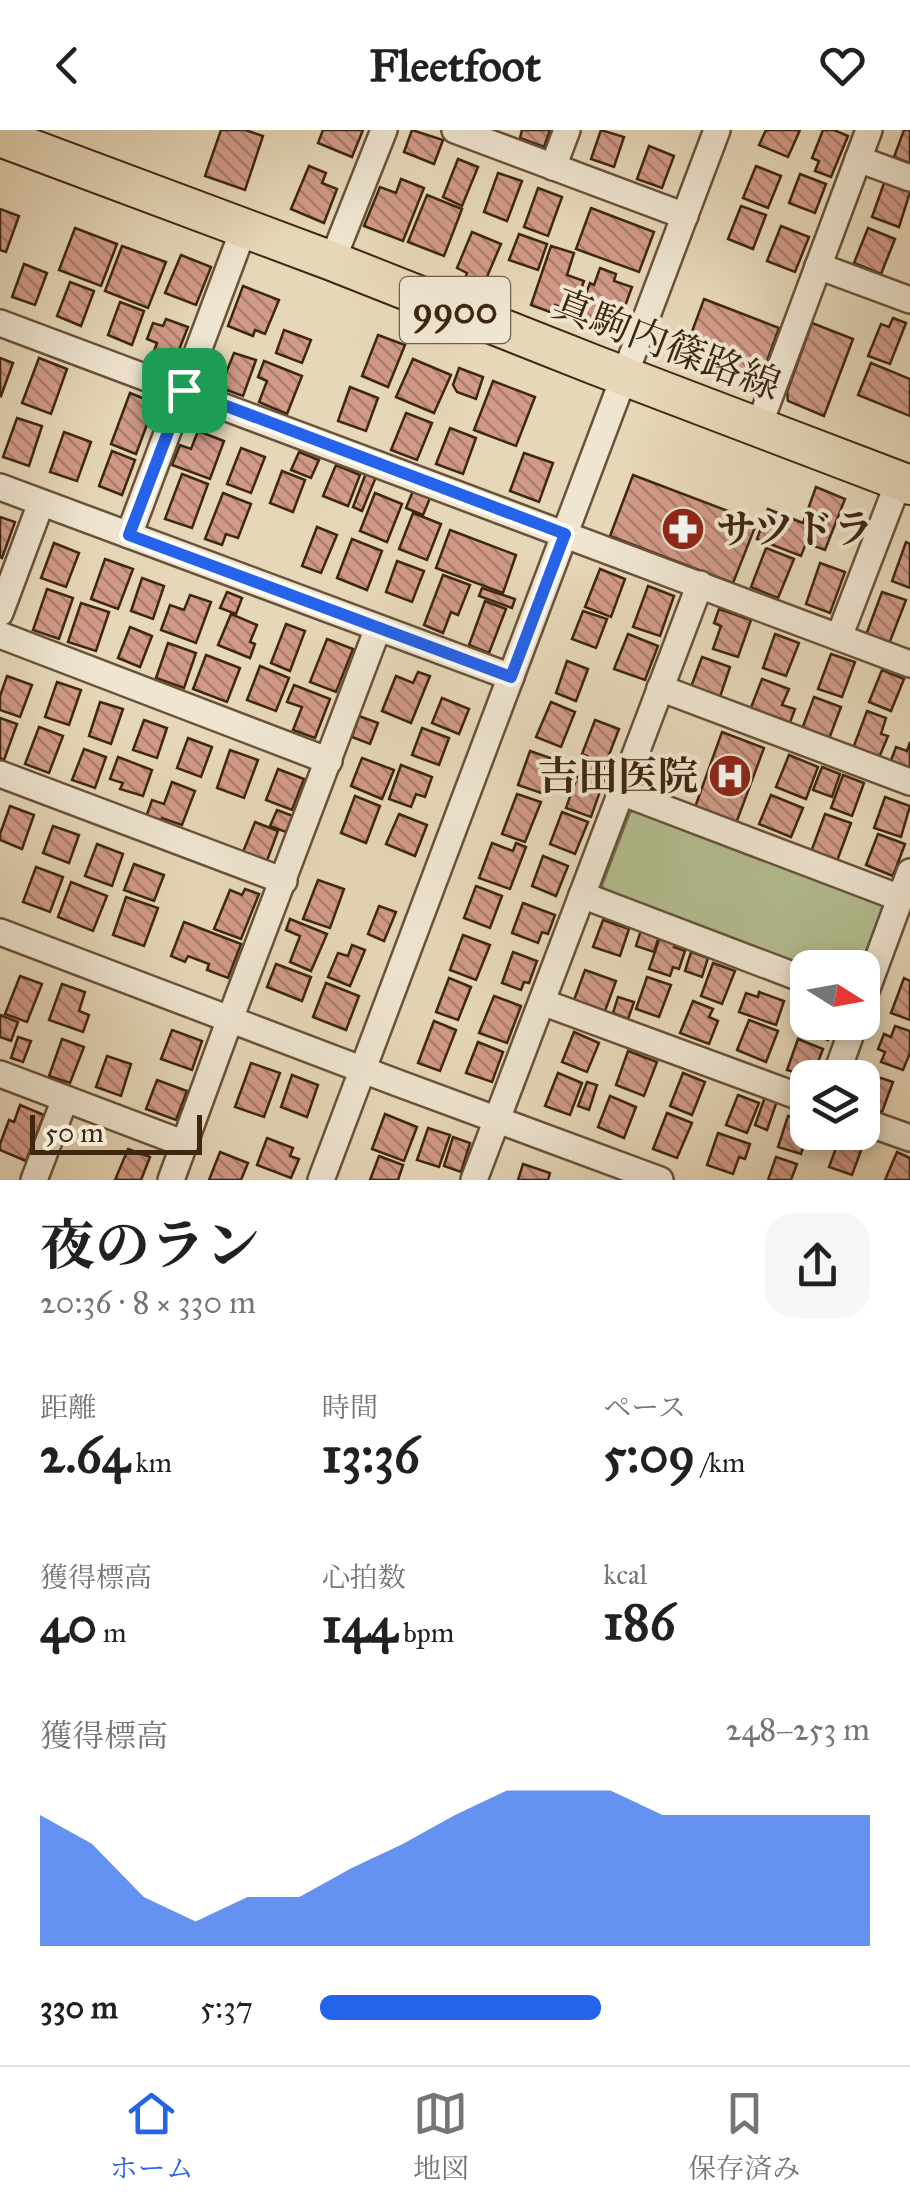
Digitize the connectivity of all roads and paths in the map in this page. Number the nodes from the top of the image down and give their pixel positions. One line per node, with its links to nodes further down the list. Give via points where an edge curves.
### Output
1 (384, 130): 12 (street)
2 (455, 130): 8 (street)
3 (567, 130): 8 (street)
4 (718, 130): 10 (street)
5 (870, 130): 7 (street)
6 (0, 137): 11 (main road, 真駒内篠路線 / 9900)
7 (858, 159): 9 (street); 13 (street)
8 (553, 167): 10 (street)
9 (910, 178)
10 (685, 216): 16 (street)
11 (244, 228): 12 (main road, 真駒内篠路線 / 9900); 17 (street)
12 (332, 261): 16 (main road, 真駒内篠路線 / 9900)
13 (818, 266): 14 (street); 18 (street)
14 (910, 300)
15 (0, 323): 17 (street)
16 (625, 376): 18 (main road, 真駒内篠路線 / 9900); 22 (street)
17 (184, 390): 22 (street); 23 (street)
18 (758, 428): 19 (main road, 真駒内篠路線 / 9900)
19 (904, 483): 28 (street)
20 (0, 487): 21 (street)
21 (41, 502): 23 (street); 25 (street)
22 (565, 534): 24 (street); 30 (street)
23 (129, 535): 26 (street)
24 (700, 584): 28 (street); 31 (street)
25 (0, 612)
26 (378, 628): 30 (street); 32 (street)
27 (0, 636): 32 (street)
28 (839, 637): 29 (street)
29 (910, 664)
30 (511, 677): 45 (street)
31 (660, 688): 34 (street); 35 (street)
32 (328, 761): 37 (street)
33 (0, 774): 37 (street)
34 (910, 782)
35 (621, 792): 38 (street); 39 (street)
36 (910, 872): 39 (street)
37 (284, 882): 44 (street)
38 (582, 896): 42 (street); 43 (street)
39 (900, 898): 41 (street)
40 (0, 932): 44 (street)
41 (880, 954)
42 (790, 973)
43 (542, 1002): 47 (street); 49 (street)
44 (230, 1019): 45 (street); 52 (street)
45 (362, 1070): 49 (street); 55 (street)
46 (0, 1074): 48 (street)
47 (790, 1093)
48 (65, 1098): 52 (street); 53 (street)
49 (498, 1120): 56 (street); 57 (street)
50 (880, 1127): 51 (street)
51 (910, 1138)
52 (185, 1144): 54 (street)
53 (34, 1180)
54 (171, 1180)
55 (321, 1180)
56 (474, 1180)
57 (660, 1180)

